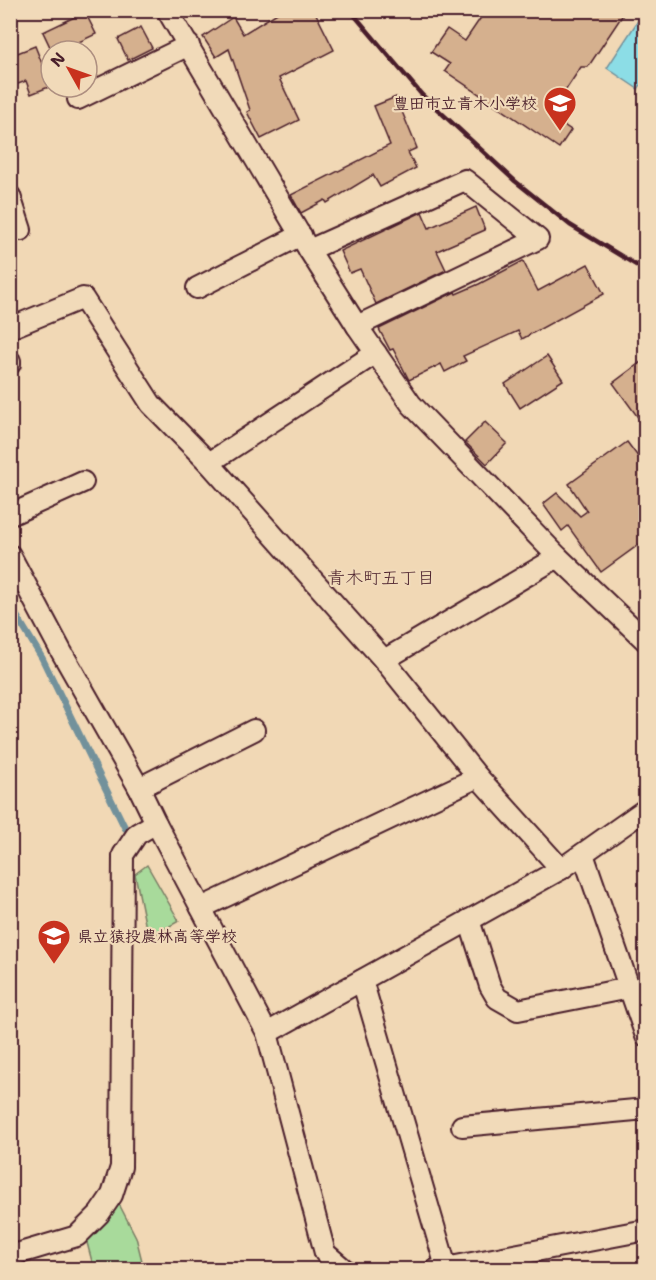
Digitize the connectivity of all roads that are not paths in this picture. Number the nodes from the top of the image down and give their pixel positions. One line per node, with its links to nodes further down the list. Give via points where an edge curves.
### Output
1 (166, 10): 2 (street)
2 (189, 45): 3 (street); 6 (street)
3 (99, 89)
4 (10, 196): 5 (street)
5 (21, 230)
6 (305, 243): 7 (street); 8 (street); 8 (street, via 465,180 538,239)
7 (197, 288)
8 (357, 326): 10 (street)
9 (10, 328): 11 (street, via 83,298 152,404)
10 (376, 353): 11 (street); 15 (street, via 411,404)
11 (209, 463): 17 (street)
12 (83, 482): 13 (street)
13 (10, 515)
14 (10, 555): 20 (street)
15 (558, 557): 16 (street); 17 (street)
16 (645, 641)
17 (384, 660): 19 (street)
18 (254, 730): 20 (street)
19 (478, 777): 24 (street); 25 (street)
20 (139, 788): 22 (street)
21 (645, 809): 23 (street)
22 (156, 823): 25 (street); 34 (street, via 137,834 123,855 121,1167 112,1195 77,1236)
23 (583, 854): 24 (street); 28 (street)
24 (561, 869): 26 (street)
25 (201, 908): 29 (street)
26 (469, 920): 27 (street); 28 (street, via 490,986 497,998 518,1010)
27 (362, 980): 29 (street); 35 (street)
28 (629, 988): 30 (street)
29 (267, 1033): 36 (street, via 326,1253)
30 (645, 1033)
31 (645, 1108): 32 (street)
32 (462, 1126)
33 (645, 1230): 35 (street)
34 (10, 1256)
35 (441, 1268)
36 (345, 1269)

